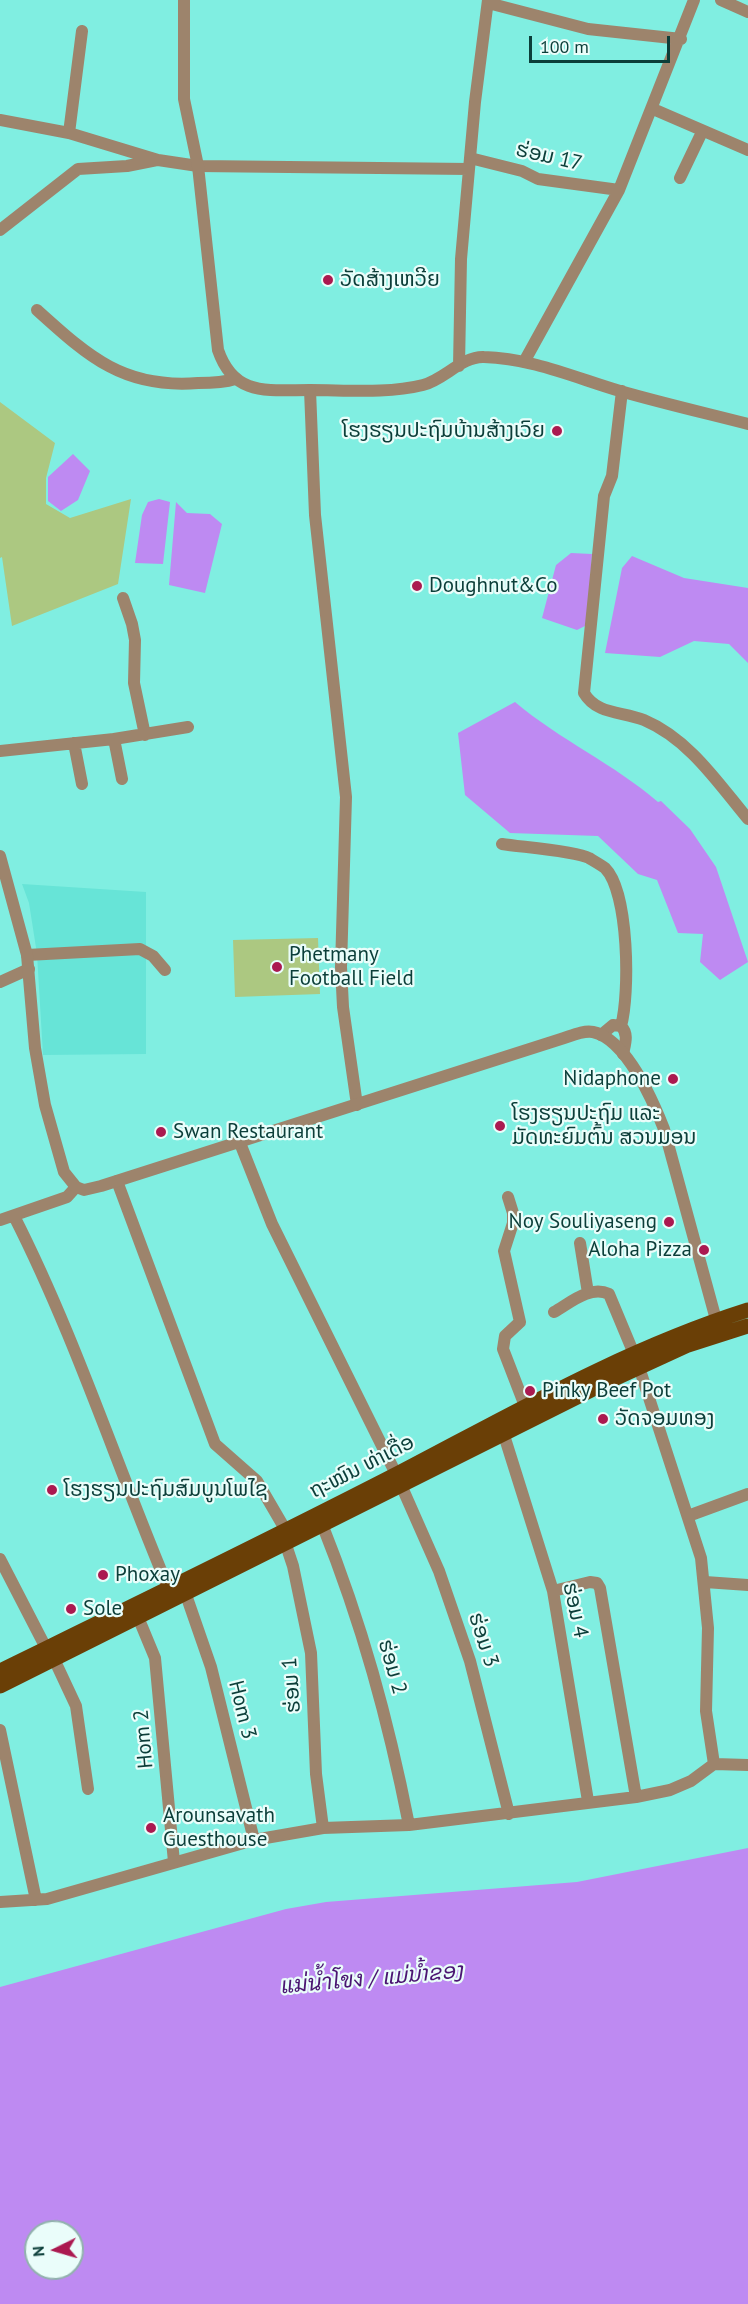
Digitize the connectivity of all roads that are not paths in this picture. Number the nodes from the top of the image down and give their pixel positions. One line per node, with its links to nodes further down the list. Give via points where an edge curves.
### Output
1 (184, 0): 15 (street, via 184,99)
2 (694, 0): 7 (street)
3 (721, 0): 5 (street)
4 (488, 2): 7 (street, via 588,29); 14 (street)
5 (748, 12)
6 (82, 31): 11 (street)
7 (681, 39): 8 (street)
8 (653, 109): 10 (street); 17 (street)
9 (0, 120): 11 (street)
10 (702, 132): 12 (street); 16 (street)
11 (69, 134): 13 (street)
12 (748, 150)
13 (158, 160): 15 (street, ຮ່ອມ 17); 18 (street, via 78,169)
14 (470, 164): 15 (street, ຮ່ອມ 17); 17 (street, ຮ່ອມ 17, via 522,171 538,179); 21 (street, via 461,259)
15 (198, 166): 22 (street, via 218,350)
16 (680, 178)
17 (619, 190): 20 (street)
18 (0, 230)
19 (37, 310): 22 (street, via 83,351 116,371 169,386)
20 (524, 362): 21 (street, via 483,357); 24 (street)
21 (459, 366): 23 (street, via 430,383 409,388)
22 (235, 379): 23 (street, via 263,390)
23 (310, 390): 44 (street, via 315,515 345,787 341,968)
24 (622, 392): 25 (street); 34 (street, via 612,476 604,496 584,693 597,709 645,721 684,745)
25 (748, 424)
26 (123, 598): 28 (street, via 135,640 134,683)
27 (188, 727): 28 (street)
28 (145, 735): 29 (street)
29 (114, 739): 30 (street); 32 (street)
30 (74, 743): 31 (street); 33 (street)
31 (0, 751)
32 (122, 779)
33 (82, 784)
34 (748, 819)
35 (502, 844): 41 (street, via 587,857 606,869 617,892 625,935 626,1010)
36 (0, 855): 37 (street)
37 (27, 954): 38 (street); 39 (street, via 140,949 153,956)
38 (29, 969): 40 (street); 47 (street, via 35,1048 45,1105 64,1172)
39 (165, 970)
40 (0, 982)
41 (621, 1026): 42 (street, via 613,1025); 43 (street, via 626,1038)
42 (601, 1035): 43 (street); 44 (street, via 585,1032)
43 (623, 1054): 56 (street, via 652,1097 664,1129)
44 (357, 1105): 45 (street)
45 (240, 1143): 46 (street); 60 (street, ຮ່ອມ 3, via 272,1224)
46 (117, 1181): 47 (street, via 92,1189); 64 (street, ຮ່ອມ 1, via 215,1444 256,1481)
47 (76, 1187): 49 (street, via 67,1197)
48 (508, 1197): 58 (street, via 513,1223 504,1251 520,1322 505,1336 503,1349)
49 (14, 1216): 50 (street); 69 (street, Hom 3, via 45,1276)
50 (0, 1220)
51 (580, 1242): 52 (street)
52 (588, 1293): 54 (street); 57 (street, via 609,1294)
53 (748, 1310): 56 (main road, ຖະໝົນ ທ່າເດື່ອ)
54 (554, 1312)
55 (748, 1326): 56 (main road, ຖະໝົນ ທ່າເດື່ອ)
56 (718, 1327): 57 (main road, ຖະໝົນ ທ່າເດື່ອ)
57 (637, 1360): 58 (main road, ຖະໝົນ ທ່າເດື່ອ); 59 (main road, ຖະໝົນ ທ່າເດື່ອ); 62 (street)
58 (525, 1406): 60 (main road, ຖະໝົນ ທ່າເດື່ອ)
59 (503, 1432): 60 (main road, ຖະໝົນ ທ່າເດື່ອ); 68 (street, ຮ່ອມ 4)
60 (399, 1480): 63 (main road, ຖະໝົນ ທ່າເດື່ອ); 64 (main road, ຖະໝົນ ທ່າເດື່ອ); 80 (street, ຮ່ອມ 3, via 439,1571 470,1661)
61 (748, 1494): 62 (street)
62 (688, 1516): 66 (street, via 702,1558)
63 (322, 1524): 64 (main road, ຖະໝົນ ທ່າເດື່ອ); 81 (street, ຮ່ອມ 2, via 365,1640 390,1728)
64 (285, 1536): 69 (main road, ຖະໝົນ ທ່າເດື່ອ); 82 (street, ຮ່ອມ 1, via 311,1653 316,1774)
65 (0, 1559): 71 (street)
66 (705, 1582): 67 (street); 75 (street, via 709,1667 706,1711)
67 (748, 1585)
68 (553, 1591): 78 (street, via 590,1582 600,1588); 79 (street, ຮ່ອມ 4)
69 (175, 1592): 70 (main road, ຖະໝົນ ທ່າເດື່ອ); 71 (main road, ຖະໝົນ ທ່າເດື່ອ); 83 (street, Hom 3, via 211,1667)
70 (138, 1617): 71 (main road, ຖະໝົນ ທ່າເດື່ອ); 84 (street, Hom 2, via 155,1658)
71 (50, 1654): 72 (main road, ຖະໝົນ ທ່າເດື່ອ); 73 (main road, ຖະໝົນ ທ່າເດື່ອ); 77 (street, via 76,1706)
72 (0, 1671)
73 (0, 1686)
74 (0, 1730): 85 (street)
75 (714, 1764): 76 (street); 78 (street, via 670,1790)
76 (748, 1765)
77 (88, 1789)
78 (636, 1797): 79 (street)
79 (588, 1801): 80 (street)
80 (509, 1814): 81 (street)
81 (409, 1824): 82 (street)
82 (323, 1828): 83 (street)
83 (254, 1840): 84 (street)
84 (174, 1862): 85 (street)
85 (36, 1900): 86 (street)
86 (0, 1902)

